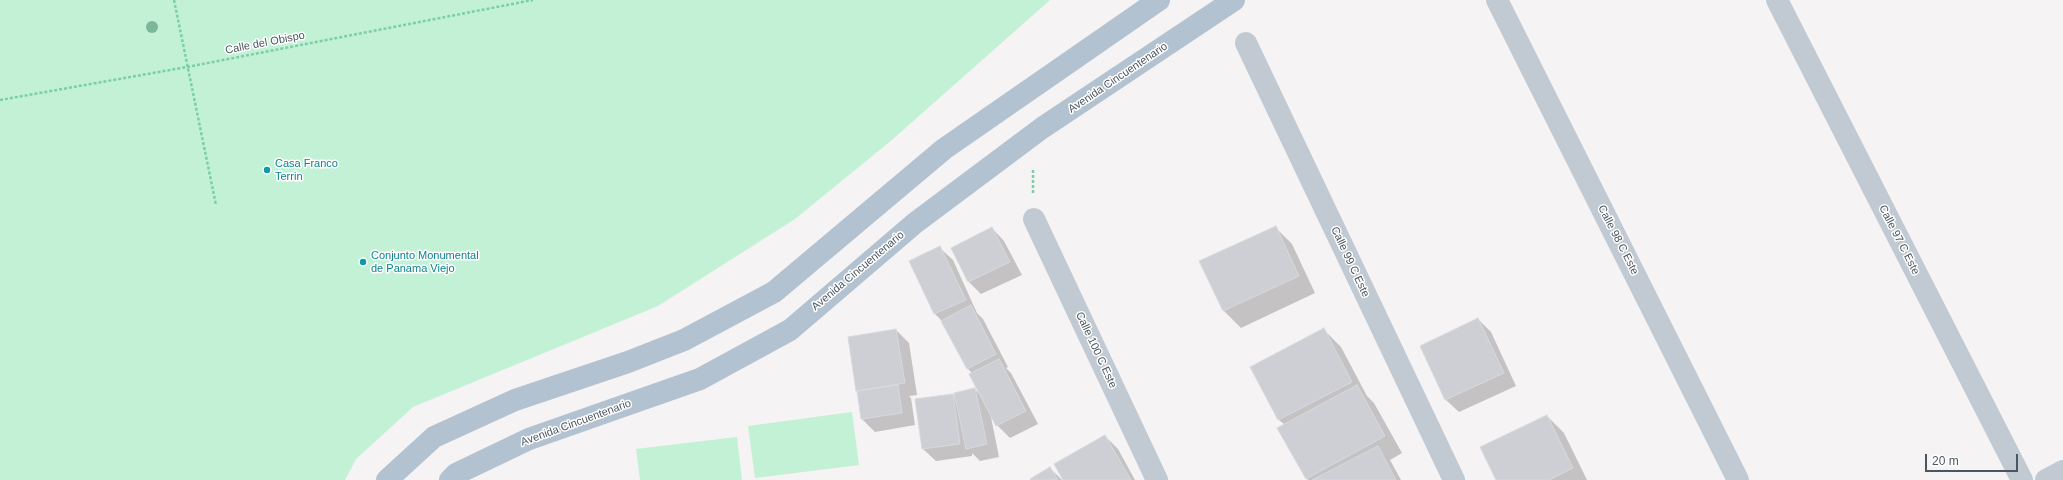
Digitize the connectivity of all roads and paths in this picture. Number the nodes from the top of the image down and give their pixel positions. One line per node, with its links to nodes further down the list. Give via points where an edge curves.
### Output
1 (174, 0): 8 (path)
2 (533, 0): 8 (path, Calle del Obispo)
3 (1159, 0): 13 (main road, via 944,149 774,292 684,340 515,400 434,437)
4 (1234, 0): 14 (main road, Avenida Cincuentenario, via 1042,128 915,223 790,330 700,379 529,439 456,474)
5 (1497, 0): 17 (street, Calle 98 C Este)
6 (1784, 2): 18 (street, Calle 97 C Este)
7 (1246, 44): 16 (street, Calle 99 C Este)
8 (187, 67): 9 (path, Calle del Obispo); 10 (path)
9 (0, 100)
10 (216, 205)
11 (1034, 219): 15 (street, Calle 100 C Este)
12 (2063, 471): 19 (street)
13 (387, 480)
14 (450, 480)
15 (1157, 480)
16 (1454, 480)
17 (1738, 480)
18 (2022, 480)
19 (2046, 480)

